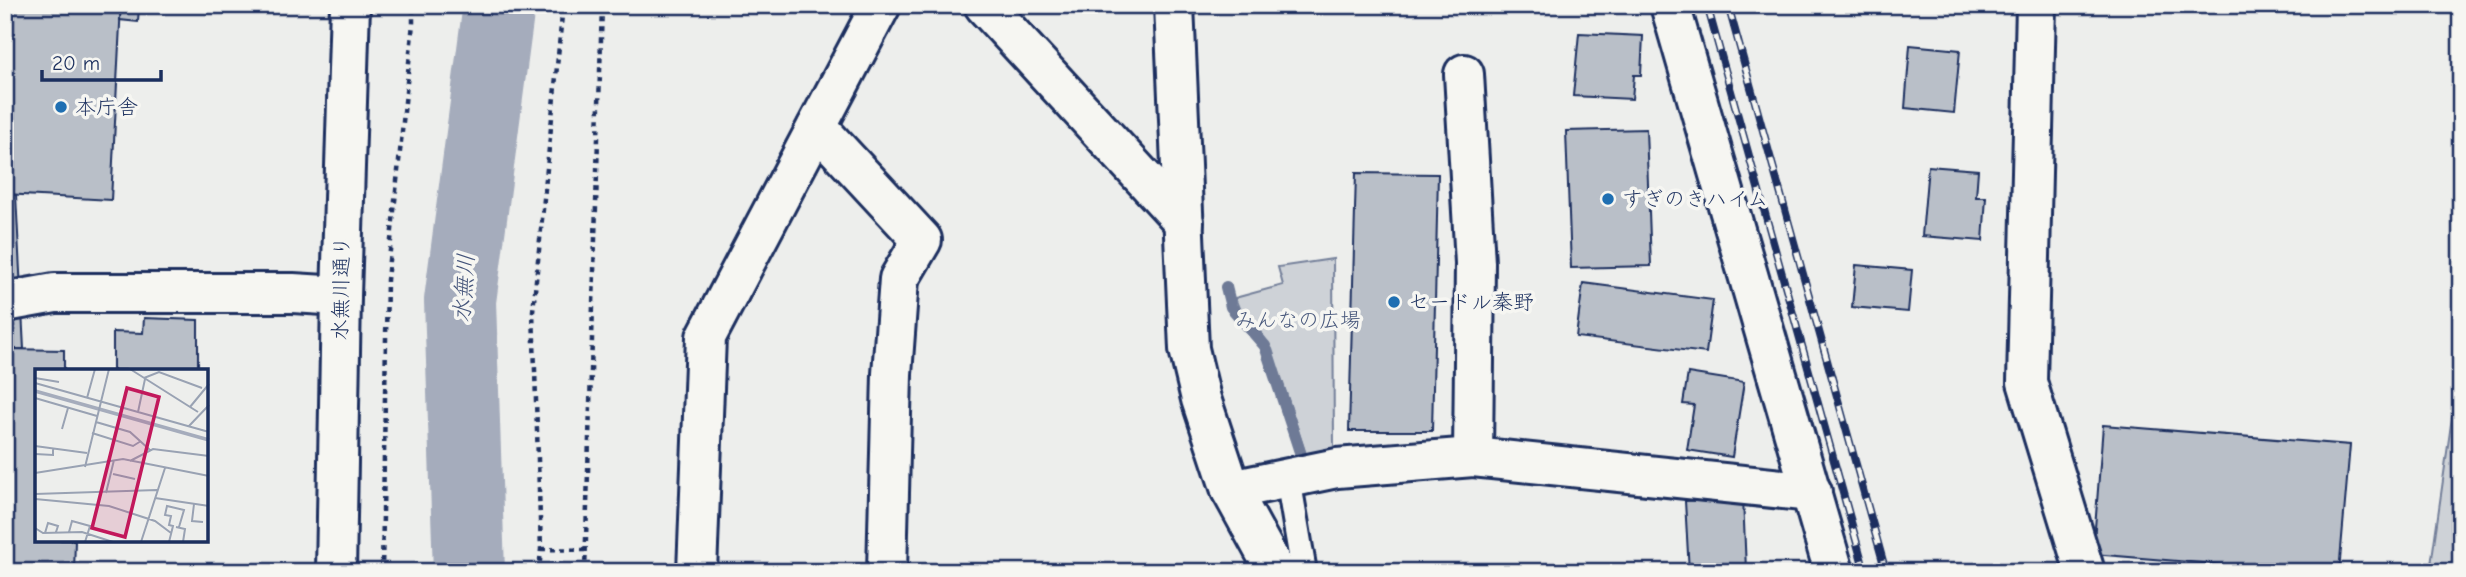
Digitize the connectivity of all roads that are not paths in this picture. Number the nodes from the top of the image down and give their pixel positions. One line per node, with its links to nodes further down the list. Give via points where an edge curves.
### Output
1 (350, 5): 10 (street, 水無川通り)
2 (881, 5): 8 (street)
3 (984, 5): 9 (street)
4 (1174, 5): 9 (street)
5 (1670, 5): 15 (street)
6 (2036, 5): 22 (street, via 2027,382)
7 (1464, 74): 12 (street, via 1475,263)
8 (817, 127): 17 (street, via 706,337); 18 (street, via 922,240 899,279)
9 (1184, 222): 14 (street, via 1189,349)
10 (341, 296): 11 (street, via 55,293); 16 (street, 水無川通り)
11 (5, 302)
12 (1473, 457): 13 (street, via 1337,468); 15 (street)
13 (1288, 478): 14 (street); 20 (lane)
14 (1231, 490): 19 (street)
15 (1812, 492): 21 (street)
16 (336, 572)
17 (697, 572)
18 (887, 572)
19 (1276, 572)
20 (1304, 572)
21 (1834, 572)
22 (2085, 572)

